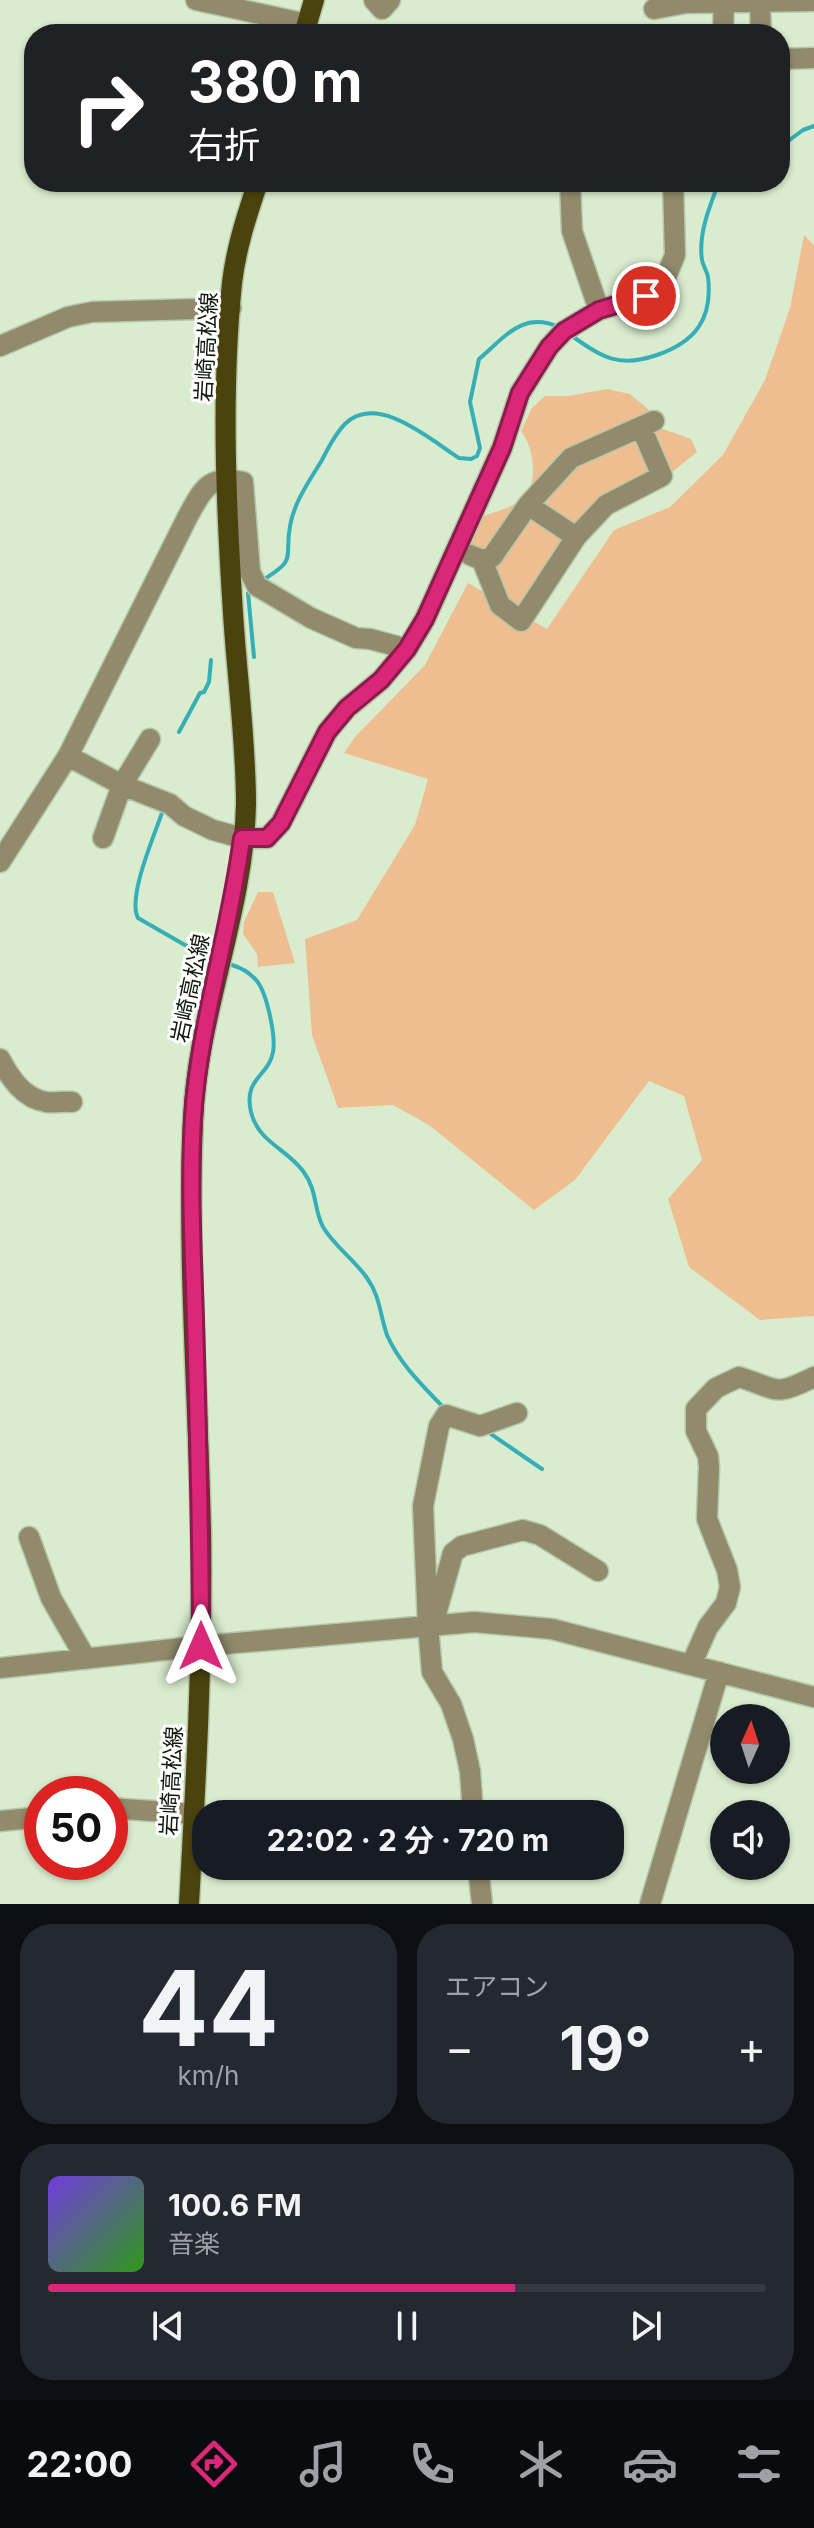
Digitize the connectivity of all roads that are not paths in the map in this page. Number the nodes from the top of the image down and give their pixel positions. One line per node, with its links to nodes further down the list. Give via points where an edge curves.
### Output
1 (196, 0): 9 (street)
2 (314, 0): 10 (main road)
3 (374, 0): 4 (street, via 382,9)
4 (390, 0)
5 (724, 1): 7 (street); 8 (street); 11 (street)
6 (814, 1): 7 (street)
7 (760, 3): 12 (street)
8 (654, 9)
9 (286, 24)
10 (307, 24)
11 (723, 24)
12 (761, 24)
13 (814, 58): 14 (street)
14 (790, 59)
15 (255, 192): 18 (main road, 岩崎高松線, via 241,235)
16 (570, 192): 19 (street, via 572,231)
17 (673, 192): 19 (street, via 675,255 664,282 646,296)
18 (231, 308): 20 (street, via 92,312); 21 (main road, 岩崎高松線)
19 (599, 310): 24 (street, via 564,331 532,371)
20 (0, 346)
21 (226, 478): 26 (street, via 243,482 250,572 257,586 356,638); 28 (street, via 204,489 188,516); 31 (main road, 岩崎高松線, via 244,726)
22 (528, 505): 23 (street); 23 (street, via 571,458 647,424 662,476 606,505); 25 (street, via 492,557)
23 (576, 537): 25 (street, via 521,621 500,605)
24 (455, 549): 25 (street); 26 (street)
25 (482, 560)
26 (407, 649): 31 (street, via 327,732 281,823 267,838)
27 (150, 739): 29 (street)
28 (68, 756): 29 (street); 32 (street)
29 (122, 785): 30 (street); 31 (street, via 170,804 213,830)
30 (103, 838)
31 (242, 838): 40 (main road, 岩崎高松線, via 198,1066 193,1120)
32 (0, 862)
33 (0, 1059): 34 (street, via 25,1094 47,1102)
34 (72, 1102)
35 (814, 1377): 42 (street, via 786,1391 773,1391 739,1377 716,1388 696,1409 696,1431 708,1456 707,1519 730,1587)
36 (517, 1413): 39 (street, via 480,1426 446,1415 439,1426 423,1506)
37 (29, 1537): 41 (street, via 51,1598)
38 (598, 1571): 39 (street, via 523,1530 462,1546 453,1553)
39 (431, 1625): 40 (street); 42 (street, via 474,1622 552,1629); 47 (street, via 432,1672 463,1739)
40 (201, 1646): 41 (street); 46 (main road, 岩崎高松線)
41 (86, 1659): 43 (street)
42 (691, 1665): 44 (street)
43 (0, 1668)
44 (719, 1672): 45 (street); 56 (street)
45 (814, 1697)
46 (195, 1800)
47 (472, 1800)
48 (128, 1809): 49 (street)
49 (192, 1814)
50 (24, 1819): 51 (street)
51 (0, 1821)
52 (192, 1850): 54 (main road, 岩崎高松線)
53 (479, 1880): 55 (street)
54 (189, 1904)
55 (482, 1904)
56 (650, 1904)

